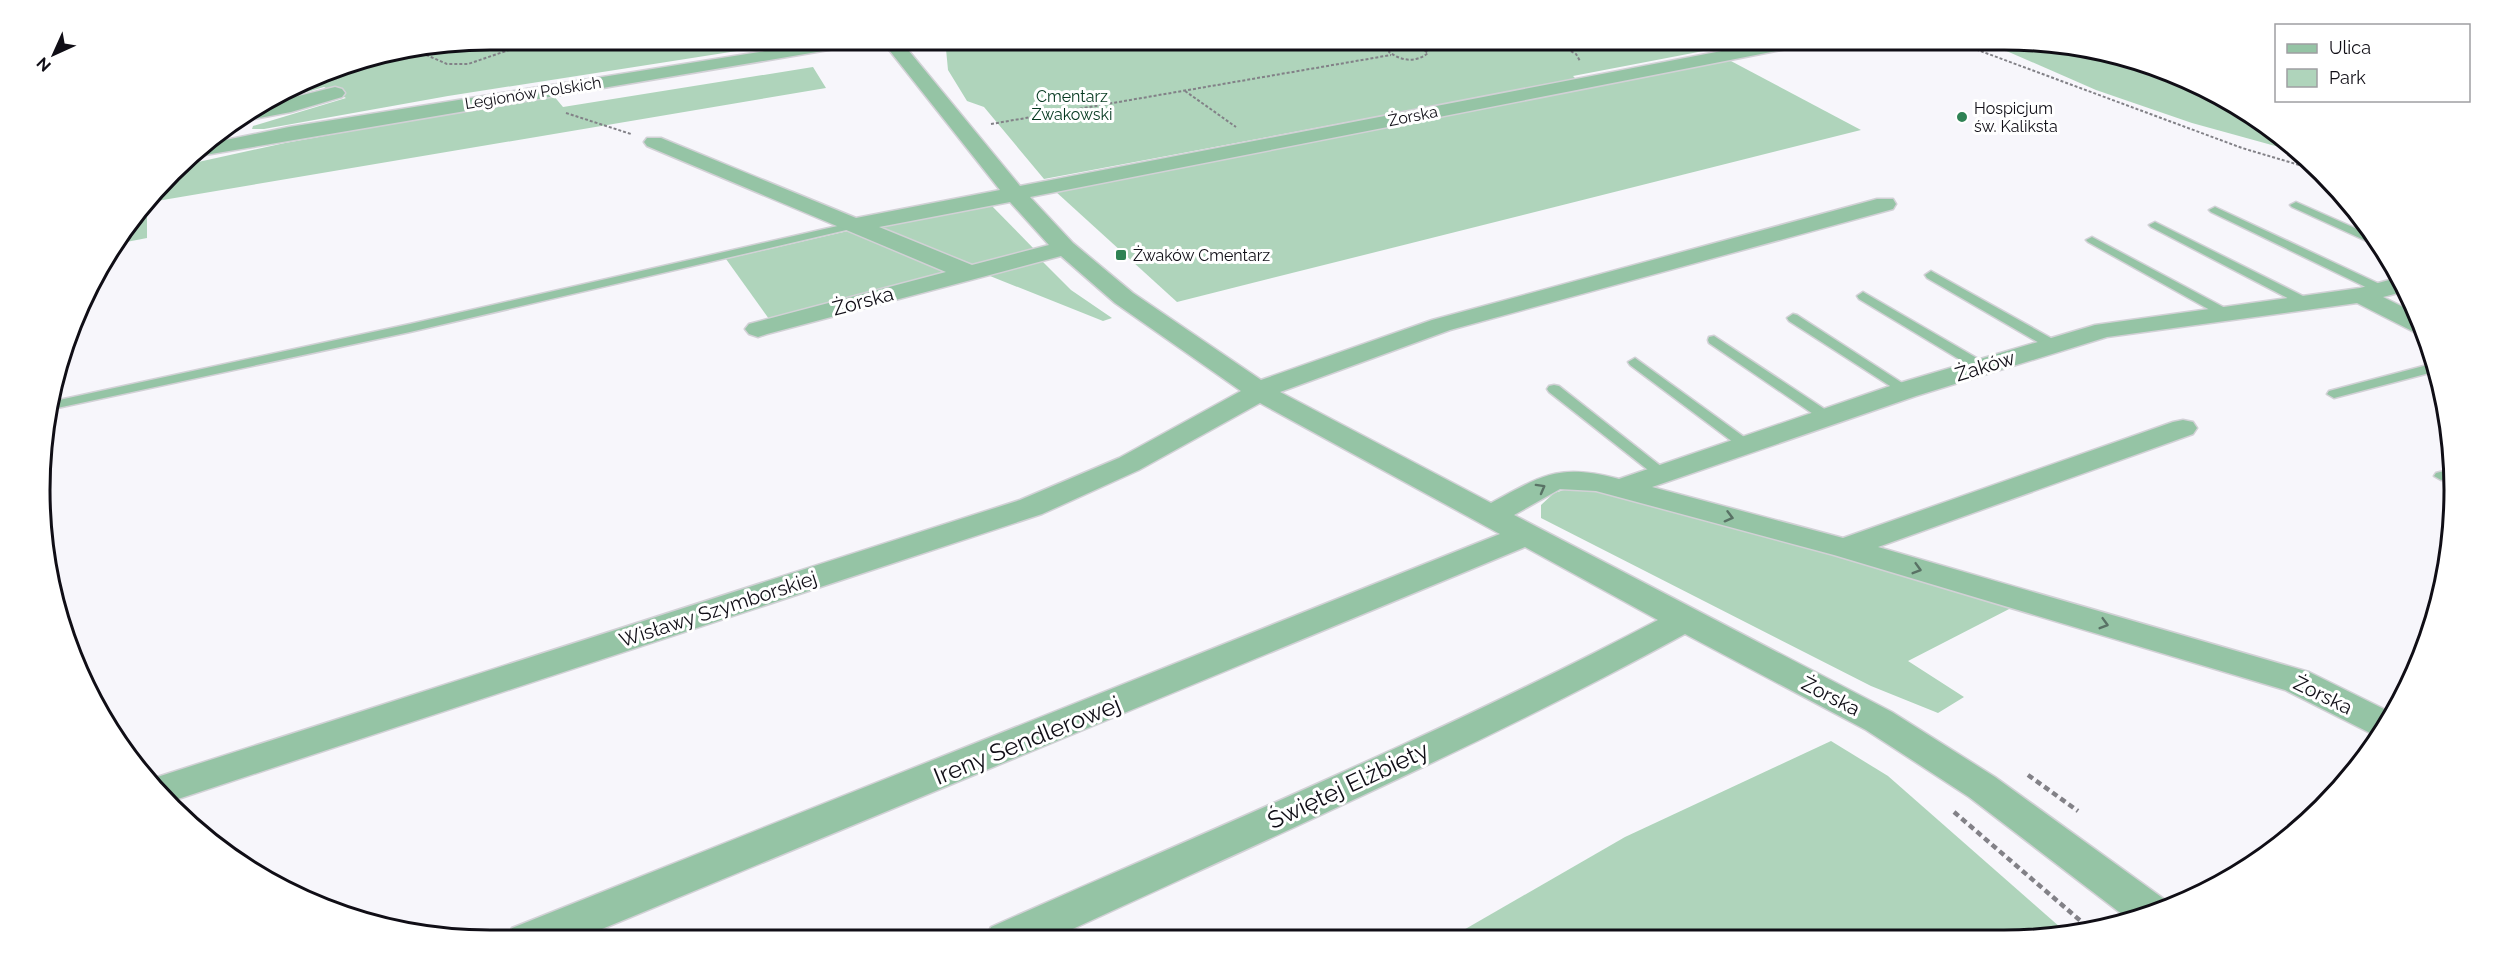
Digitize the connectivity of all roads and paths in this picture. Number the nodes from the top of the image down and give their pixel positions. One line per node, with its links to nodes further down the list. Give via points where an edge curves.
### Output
1 (510, 50): 9 (path, via 458,66)
2 (805, 50): 20 (street, Legionów Polskich)
3 (899, 50): 23 (street, Żorska)
4 (1390, 50): 10 (path)
5 (1425, 50): 10 (path, via 1427,55 1418,58)
6 (1569, 50): 11 (path)
7 (1755, 50): 23 (street, Żorska)
8 (1978, 50): 22 (path, via 2242,148)
9 (425, 54)
10 (1391, 55): 12 (path)
11 (1582, 65)
12 (1185, 91): 16 (path); 17 (path)
13 (335, 93): 14 (street)
14 (272, 108)
15 (564, 112): 19 (path)
16 (990, 125)
17 (1237, 127)
18 (239, 128): 20 (street)
19 (654, 142): 27 (street)
20 (232, 144): 21 (street, Legionów Polskich)
21 (213, 148)
22 (2301, 165)
23 (1014, 193): 27 (street, Żorska); 31 (street, Żorska)
24 (1885, 204): 48 (street, via 1441,325 1277,382)
25 (2296, 205): 29 (lane)
26 (2215, 210): 34 (lane)
27 (855, 225): 32 (street); 50 (lane)
28 (2154, 225): 36 (lane)
29 (2363, 236)
30 (2092, 240): 37 (lane)
31 (1065, 248): 32 (street, Żorska); 48 (street, Żorska, via 1124,298)
32 (968, 272): 40 (street, Żorska)
33 (1931, 275): 42 (lane)
34 (2382, 290): 36 (street, Żaków); 38 (street)
35 (1863, 296): 44 (lane)
36 (2305, 302): 37 (street, Żaków)
37 (2223, 312): 42 (street, Żaków, via 2104,330)
38 (2407, 313)
39 (1793, 318): 47 (lane)
40 (758, 329)
41 (1714, 340): 51 (lane)
42 (2054, 345): 44 (street, Żaków)
43 (1635, 362): 53 (lane)
44 (1982, 367): 47 (street, Żaków)
45 (2427, 369): 49 (lane)
46 (1554, 389): 54 (lane)
47 (1906, 390): 51 (street, Żaków)
48 (1260, 392): 56 (street, Żorska); 61 (street, Wisławy Szymborskiej, via 1129,464 1030,507)
49 (2334, 394)
50 (58, 404)
51 (1827, 417): 53 (street, Żaków)
52 (2183, 428): 58 (street)
53 (1746, 445): 54 (street, Żaków)
54 (1662, 474): 55 (street, Żaków)
55 (1621, 488): 56 (street, Żorska, one-way to 55, via 1553,481 1573,479); 58 (street, Żorska, one-way to 58)
56 (1490, 516): 57 (street, Żorska)
57 (1526, 536): 59 (street, Żorska); 63 (street, Ireny Sendlerowej)
58 (1845, 548): 60 (street, Żorska, one-way to 60, via 2297,681)
59 (1685, 620): 62 (street, Żorska, via 1879,721 1982,787); 64 (street, Świętej Elżbiety, via 1392,765)
60 (2378, 722)
61 (167, 788)
62 (2144, 907)
63 (554, 930)
64 (1028, 930)

